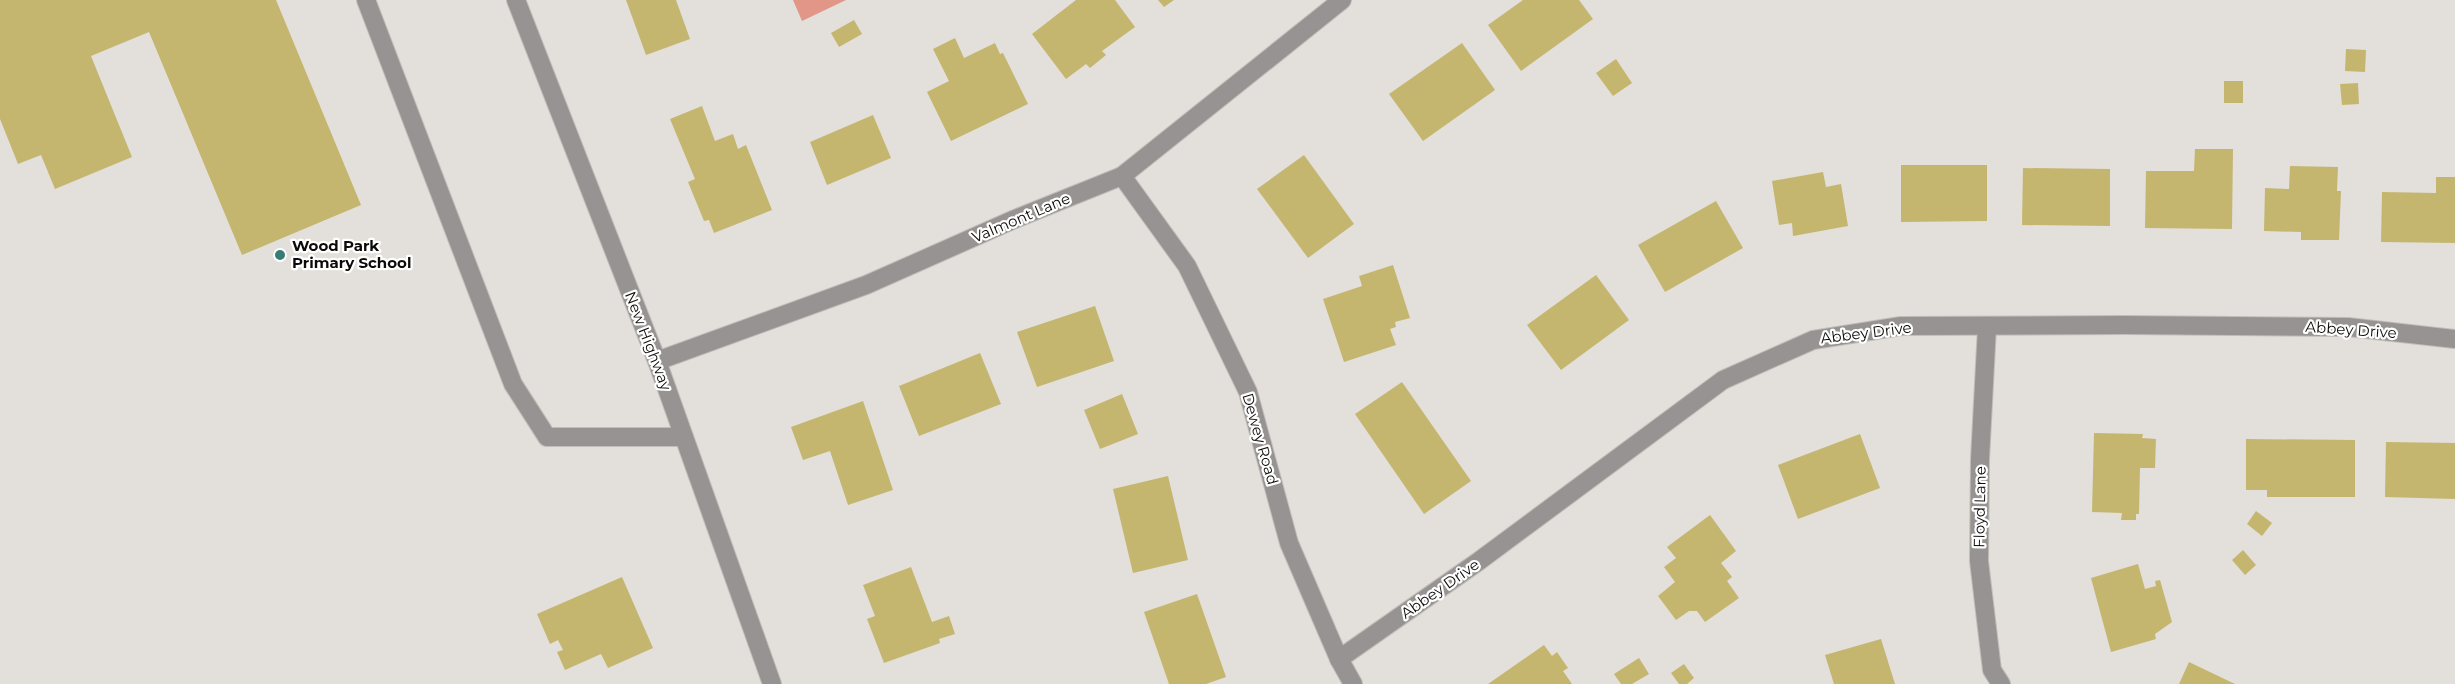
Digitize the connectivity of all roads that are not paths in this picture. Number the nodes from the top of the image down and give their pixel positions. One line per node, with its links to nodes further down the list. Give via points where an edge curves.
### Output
1 (366, 0): 8 (street, via 513,384 547,437)
2 (516, 0): 7 (street, New Highway)
3 (1342, 0): 4 (street, Valmont Lane)
4 (1122, 176): 7 (street, Valmont Lane, via 866,285); 9 (street, Dewey Road, via 1187,266 1248,392 1289,543)
5 (1987, 327): 6 (street, Abbey Drive, via 2348,327); 9 (street, Abbey Drive, via 1901,326 1813,340 1723,380 1479,561); 12 (street, Floyd Lane, via 1980,459 1980,561 1992,670)
6 (2455, 339)
7 (657, 361): 8 (street, New Highway)
8 (684, 437): 10 (street, New Highway)
9 (1339, 659): 11 (street, Dewey Road)
10 (772, 684)
11 (1353, 684)
12 (2001, 684)

